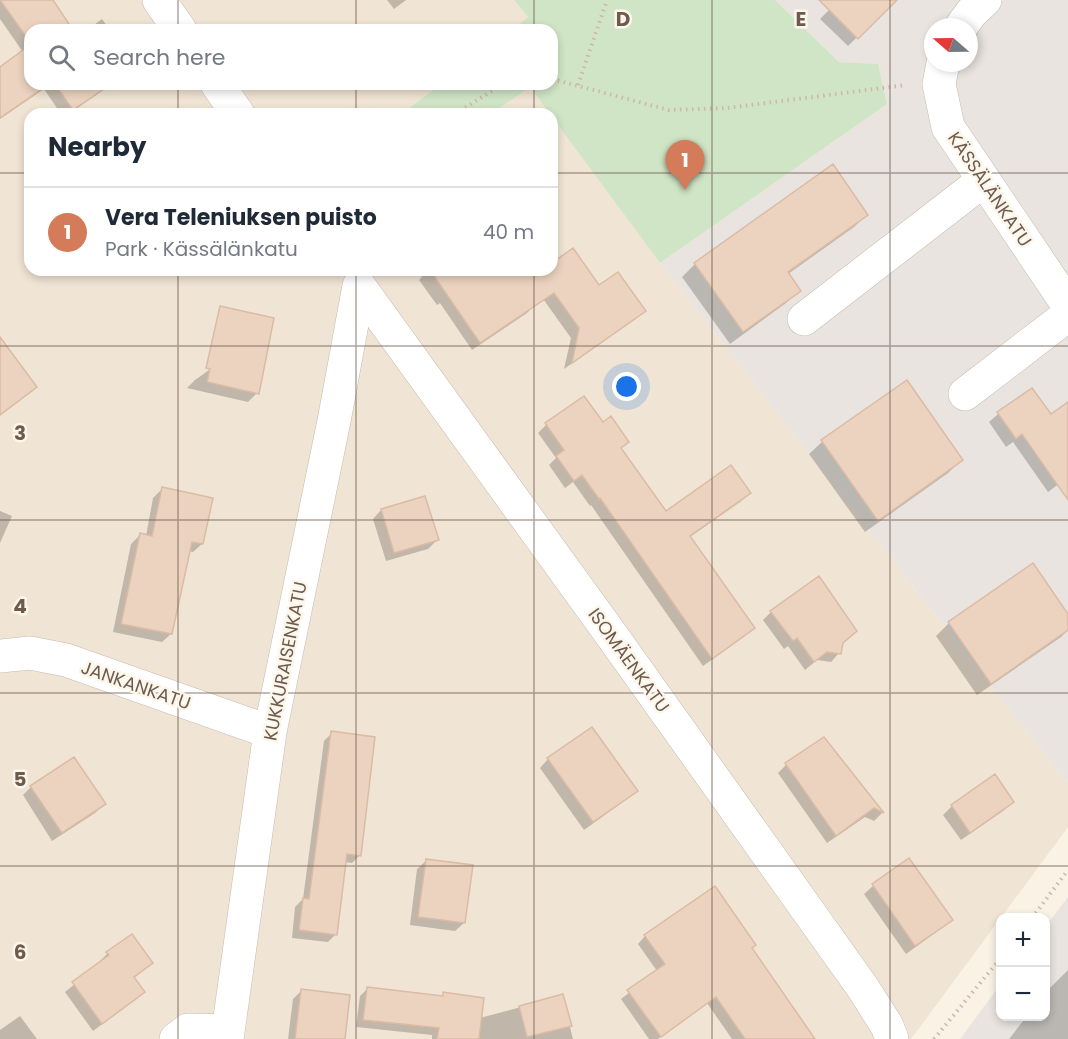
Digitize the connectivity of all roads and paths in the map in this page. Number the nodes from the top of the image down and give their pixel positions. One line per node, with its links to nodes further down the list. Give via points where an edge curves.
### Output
1 (159, 0): 5 (street)
2 (607, 0): 8 (path)
3 (984, 0): 4 (street)
4 (967, 18)
5 (176, 24)
6 (941, 73): 8 (path, via 896,85 727,108 669,110); 13 (street, KÄSSÄLÄNKATU, via 948,127)
7 (558, 80): 8 (path)
8 (578, 85)
9 (221, 90): 11 (street)
10 (493, 90): 12 (path)
11 (234, 108)
12 (465, 108)
13 (984, 180): 15 (street, KÄSSÄLÄNKATU); 17 (street)
14 (359, 286): 20 (street, KUKKURAISENKATU); 26 (street, ISOMÄENKATU, via 856,979)
15 (1068, 305)
16 (1068, 315): 18 (street)
17 (804, 319)
18 (964, 394)
19 (0, 656): 20 (street, JANKANKATU, via 30,653 66,660)
20 (270, 732): 24 (street, KUKKURAISENKATU)
21 (1068, 870): 22 (path)
22 (1036, 913)
23 (996, 964): 27 (path)
24 (227, 1035): 25 (street, via 188,1030)
25 (176, 1039)
26 (892, 1039)
27 (934, 1039)

